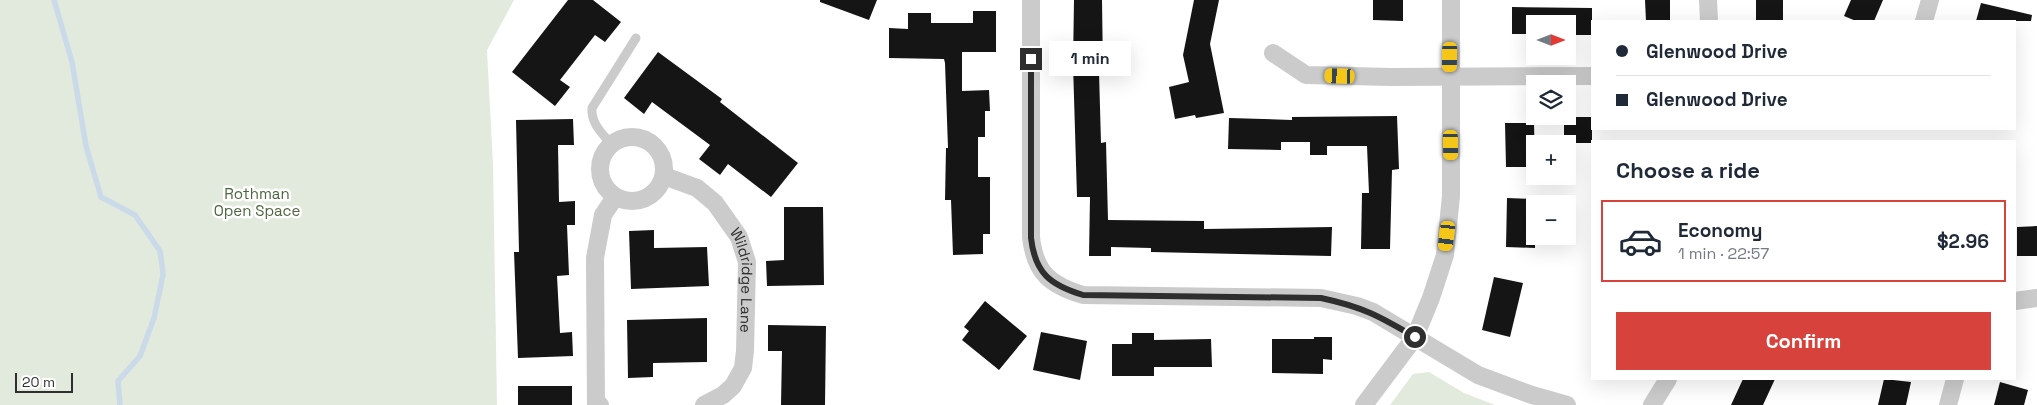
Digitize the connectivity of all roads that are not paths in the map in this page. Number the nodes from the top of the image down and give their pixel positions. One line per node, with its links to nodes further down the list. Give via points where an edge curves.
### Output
1 (1031, 0): 16 (street, via 1031,238 1033,253 1043,275 1061,289 1083,295 1321,298 1374,312)
2 (1451, 0): 9 (street)
3 (1708, 0): 5 (street)
4 (1930, 0): 6 (street)
5 (1708, 20)
6 (1924, 20)
7 (636, 38): 11 (lane, via 592,108 595,125)
8 (1273, 53): 9 (street, via 1306,75)
9 (1450, 76): 10 (street); 16 (street, via 1451,196 1445,255)
10 (1591, 76)
11 (611, 144): 12 (street, via 626,137 642,138 655,147 663,160); 13 (street, via 602,155 599,171 604,186)
12 (664, 176): 13 (street, via 657,190 645,199 629,202); 20 (street, Wildridge Lane, via 696,188 715,203 739,238 747,262 746,350 742,368 733,386)
13 (614, 197): 19 (street, via 603,216 595,258 596,405)
14 (2037, 298): 15 (street)
15 (2016, 300)
16 (1415, 337): 21 (street); 22 (street, via 1478,374)
17 (1667, 380): 23 (street)
18 (1955, 380): 24 (street)
19 (600, 405)
20 (704, 405)
21 (1364, 405)
22 (1566, 405)
23 (1652, 405)
24 (1948, 405)

